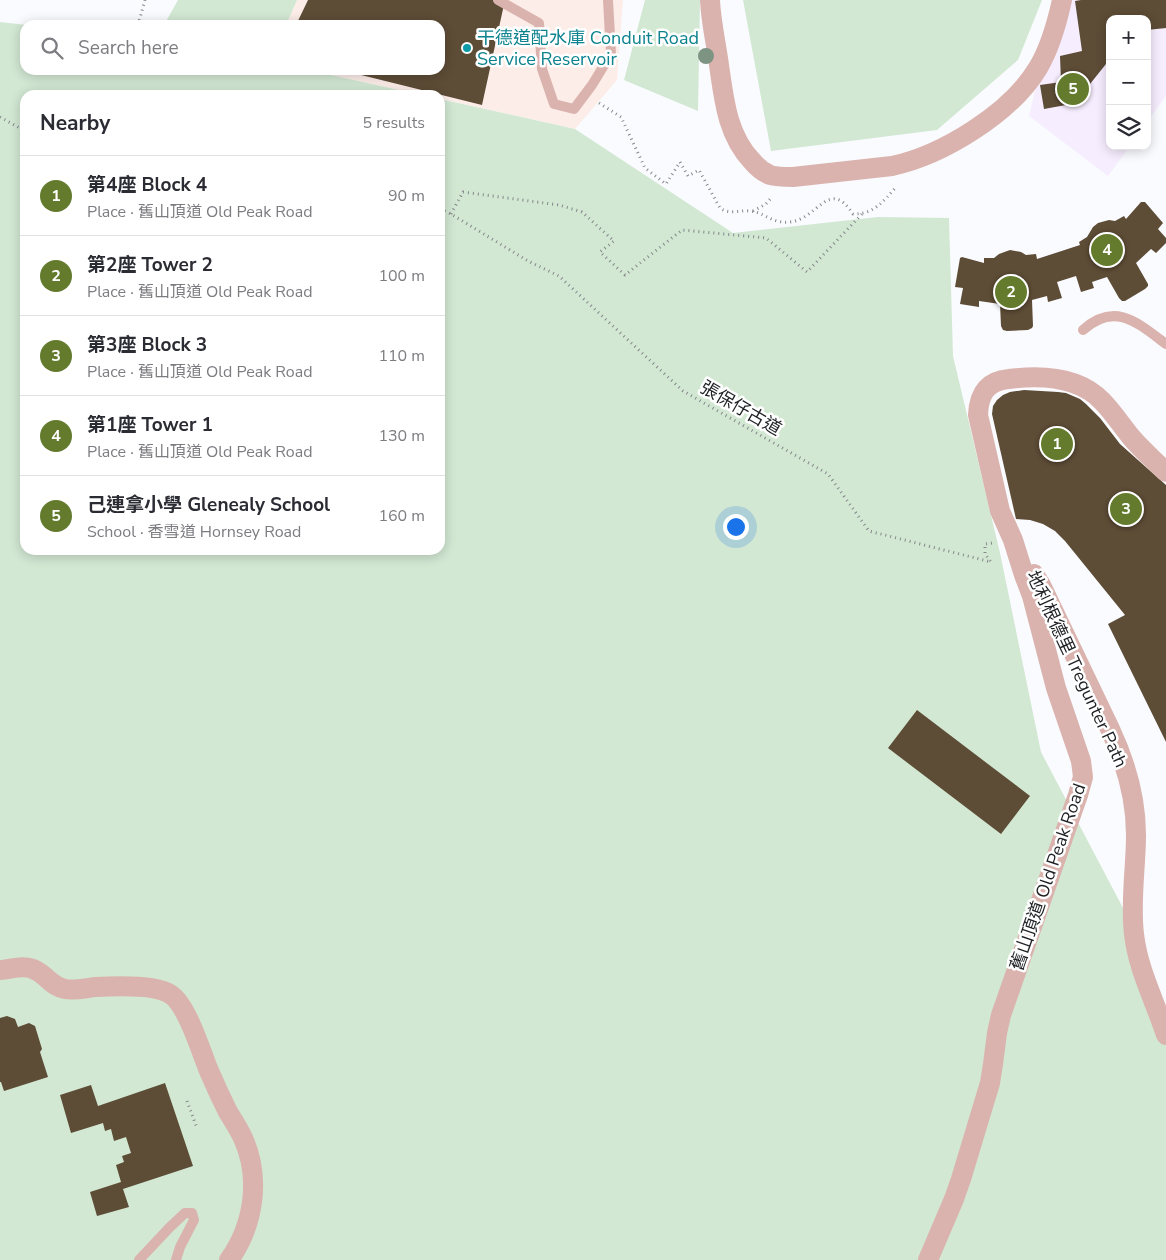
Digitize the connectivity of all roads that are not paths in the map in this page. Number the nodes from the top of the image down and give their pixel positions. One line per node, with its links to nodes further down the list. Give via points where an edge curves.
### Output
1 (498, 0): 2 (lane, via 539,24 542,69 554,104 574,109 611,54)
2 (608, 0)
3 (710, 0): 4 (street, via 724,97 737,143 758,168 780,177 793,177 907,163 993,116 1013,100 1040,66)
4 (1062, 0)
5 (1083, 330): 6 (lane, via 1100,318 1121,316 1131,319)
6 (1166, 344)
7 (1166, 472): 8 (street, 舊山頂道 Old Peak Road, via 1088,388 1065,380 1040,377 993,383 982,394 978,414 1000,511)
8 (1013, 540): 10 (street, 地利根德里 Tregunter Path, via 1041,585 1126,769 1134,801 1136,835 1134,935 1141,967); 14 (street, 舊山頂道 Old Peak Road, via 1038,615 1083,777 1001,1015 990,1083 961,1179)
9 (0, 970): 13 (street, via 34,969 55,986 65,989 147,988 168,993 178,1002 217,1090 244,1139 251,1168 250,1218)
10 (1166, 1035)
11 (139, 1260): 12 (lane, via 185,1213 192,1213 194,1220)
12 (176, 1260)
13 (229, 1260)
14 (928, 1260)

